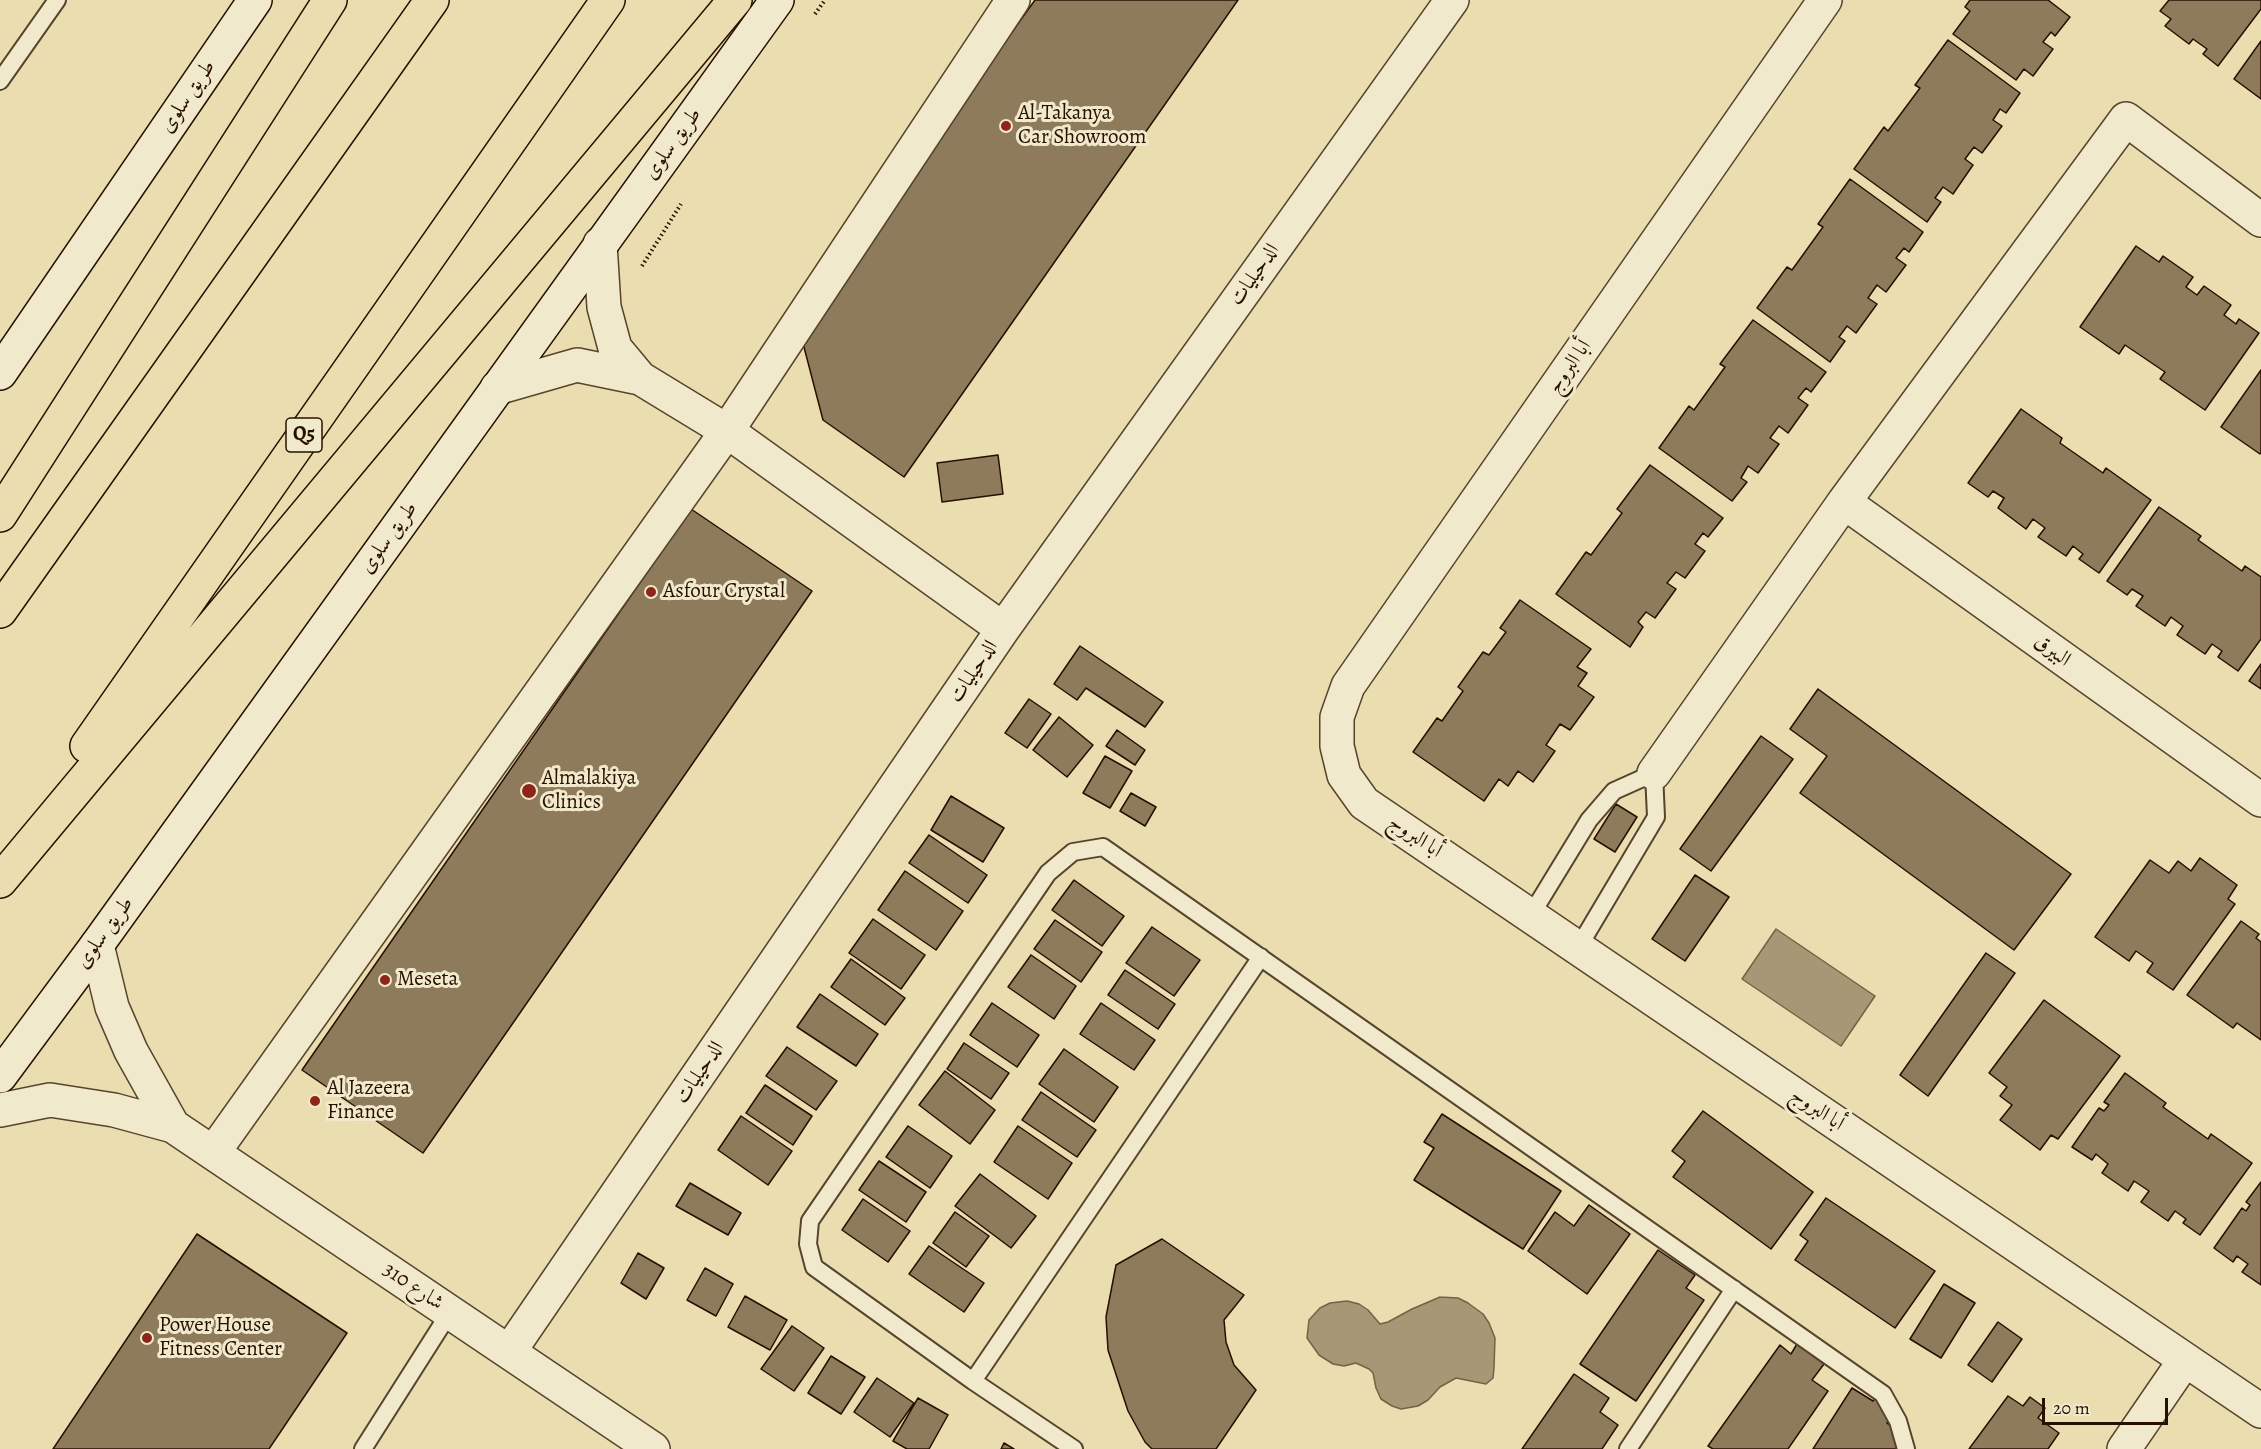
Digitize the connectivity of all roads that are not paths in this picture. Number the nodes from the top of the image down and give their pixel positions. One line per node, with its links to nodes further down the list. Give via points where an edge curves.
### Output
1 (57, 0): 11 (lane)
2 (255, 0): 14 (street, طريق سلوى)
3 (330, 0): 19 (highway)
4 (432, 0): 20 (highway)
5 (608, 0): 24 (highway, Q5)
6 (735, 0): 25 (highway)
7 (777, 0): 13 (street, طريق سلوى)
8 (1014, 0): 17 (street)
9 (1452, 0): 21 (street, الدحيليات)
10 (1825, 0): 26 (street, أبا البروج, via 1348,686 1337,717 1337,746 1344,775 1364,803)
11 (0, 81)
12 (2261, 220): 18 (street, via 2126,118)
13 (600, 244): 15 (street, via 604,307 615,348); 16 (street, طريق سلوى)
14 (0, 373)
15 (640, 378): 16 (street, via 577,365); 17 (street)
16 (497, 388): 27 (street, طريق سلوى)
17 (727, 431): 21 (street); 33 (street)
18 (1844, 502): 22 (street); 23 (street, البيرق)
19 (0, 514)
20 (0, 611)
21 (1003, 629): 36 (street, الدحيليات)
22 (1654, 773): 26 (lane, via 1614,791 1589,820); 28 (lane, via 1656,817)
23 (2261, 800)
24 (0, 871)
25 (0, 880)
26 (1531, 915): 28 (street, أبا البروج)
27 (97, 945): 30 (street, طريق سلوى); 32 (street, شارع 310, via 112,1007 131,1051)
28 (1578, 948): 37 (street, أبا البروج)
29 (1261, 957): 34 (lane); 38 (lane); 38 (lane, via 1103,847 1073,852 1048,873 810,1221 808,1244 814,1267)
30 (0, 1076)
31 (0, 1110): 32 (street, شارع 310, via 50,1100 114,1110)
32 (173, 1126): 33 (street, شارع 310)
33 (213, 1153): 35 (street, شارع 310)
34 (1734, 1289): 43 (lane); 44 (lane, via 1883,1394 1898,1421)
35 (450, 1312): 36 (street, شارع 310); 40 (lane)
36 (509, 1352): 41 (street, شارع 310)
37 (2185, 1360): 39 (street, أبا البروج); 45 (street)
38 (973, 1381): 42 (lane)
39 (2261, 1411)
40 (363, 1449)
41 (653, 1449)
42 (1074, 1449)
43 (1628, 1449)
44 (1906, 1449)
45 (2124, 1449)

